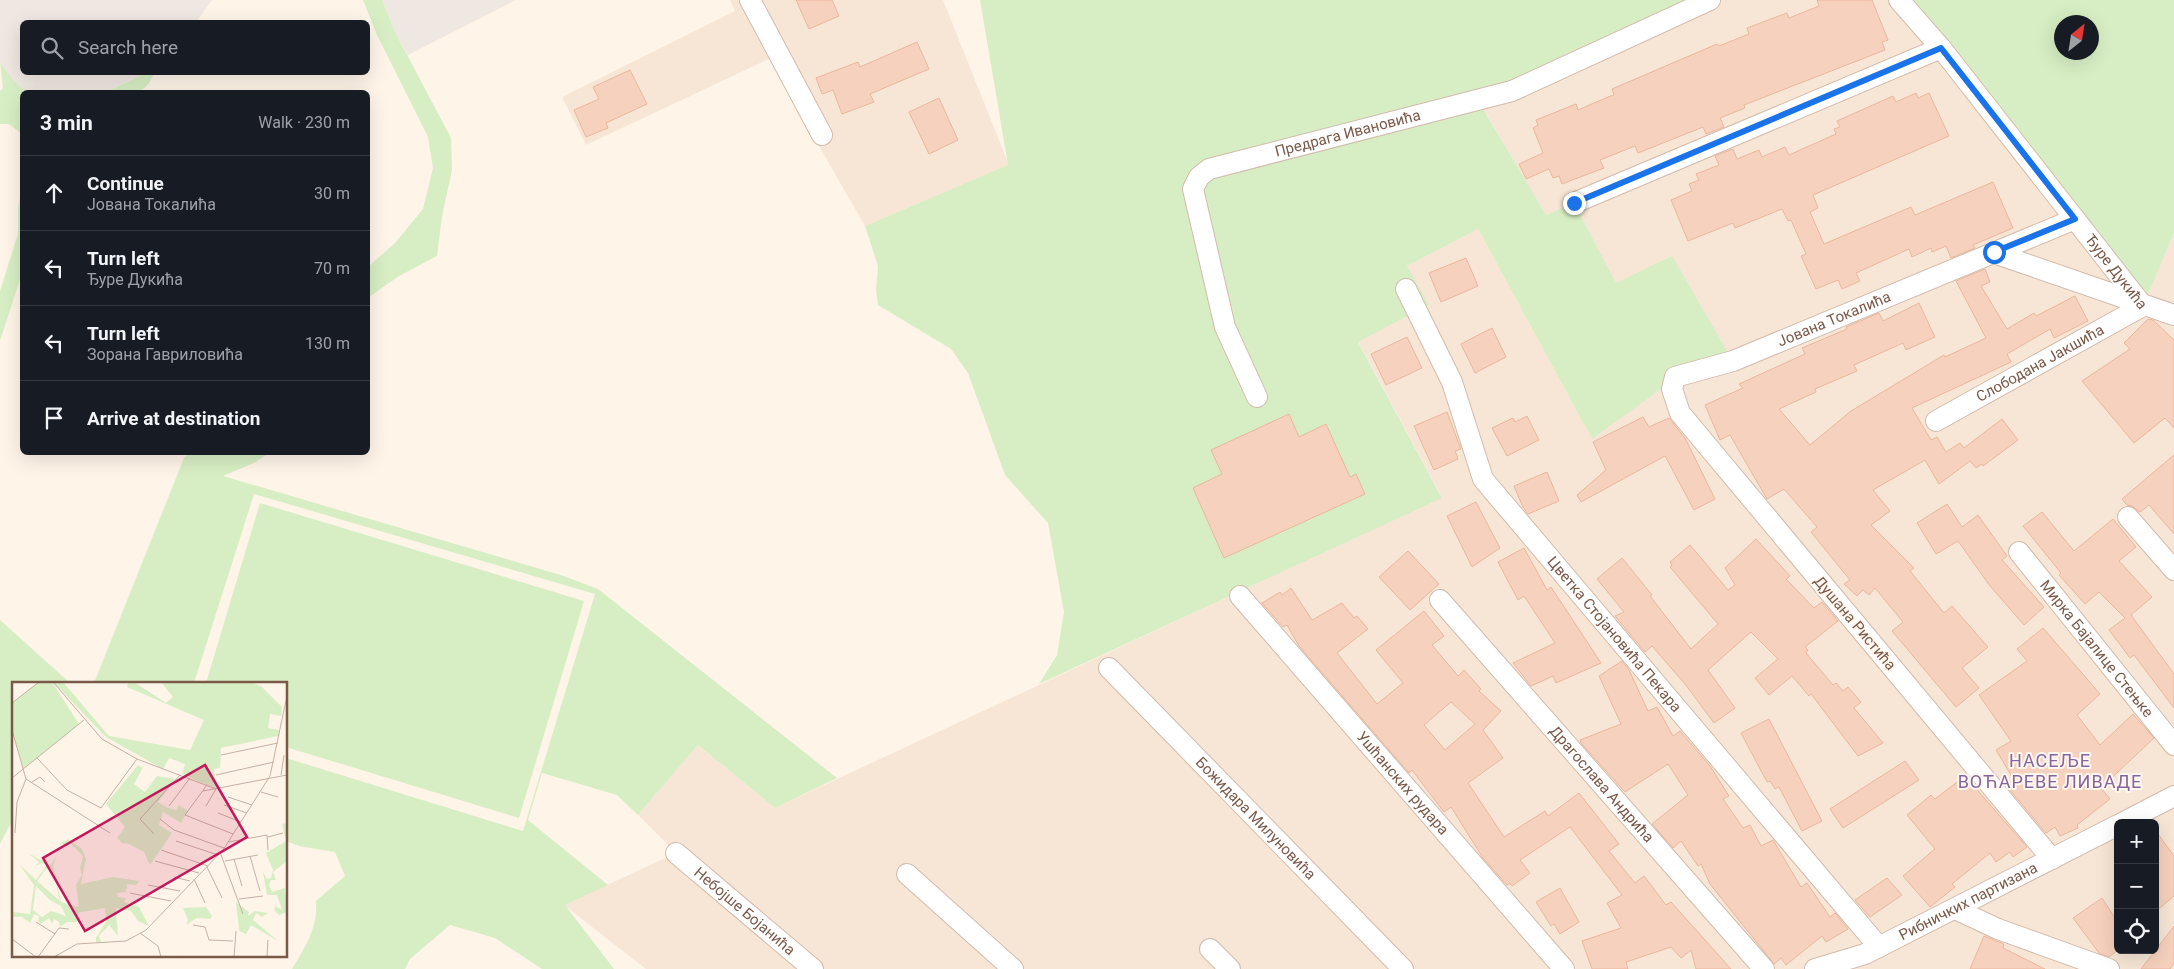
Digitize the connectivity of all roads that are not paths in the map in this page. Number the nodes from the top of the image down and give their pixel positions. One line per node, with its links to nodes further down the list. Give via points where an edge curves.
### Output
1 (750, 0): 5 (street)
2 (1710, 0): 13 (street, Предрага Ивановића, via 1512,91 1209,170 1199,177 1193,189 1225,327)
3 (1899, 0): 4 (street, Ђуре Дукића)
4 (1941, 48): 6 (street); 7 (street, Ђуре Дукића)
5 (822, 135)
6 (1574, 203)
7 (2075, 219): 8 (street, Јована Токалића); 10 (street, Ђуре Дукића)
8 (1994, 252): 10 (street); 12 (street, Јована Токалића, via 1733,361 1679,376)
9 (1406, 288): 29 (street, Цветка Стојановића Пекара, via 1452,382 1483,478)
10 (2143, 306): 11 (street, Ђуре Дукића); 14 (street, Слободана Јакшића)
11 (2174, 315)
12 (1672, 381): 26 (street, Душана Ристића, via 1673,397 1680,413)
13 (1257, 397)
14 (1936, 421)
15 (2128, 517): 17 (street)
16 (2019, 552): 21 (street, Мирка Бајалице Стењке)
17 (2174, 570)
18 (1240, 596): 35 (street, Ушћанских рудара)
19 (1440, 600): 36 (street, Драгослава Андрића)
20 (1109, 668): 34 (street, Божидара Милуновића)
21 (2174, 745)
22 (2174, 796): 23 (street)
23 (2130, 819)
24 (2114, 827): 26 (street, Рибничких партизана)
25 (676, 853): 31 (street, Небојше Бојанића)
26 (2052, 859): 28 (street, Рибничких партизана)
27 (907, 874): 32 (street)
28 (1955, 909): 29 (street, Рибничких партизана); 38 (street, via 1998,929)
29 (1878, 947): 37 (street, Рибничких партизана, via 1850,960)
30 (1210, 949): 33 (street)
31 (813, 969)
32 (1014, 969)
33 (1230, 969)
34 (1402, 969)
35 (1564, 969)
36 (1764, 969)
37 (1816, 969)
38 (2110, 969)

